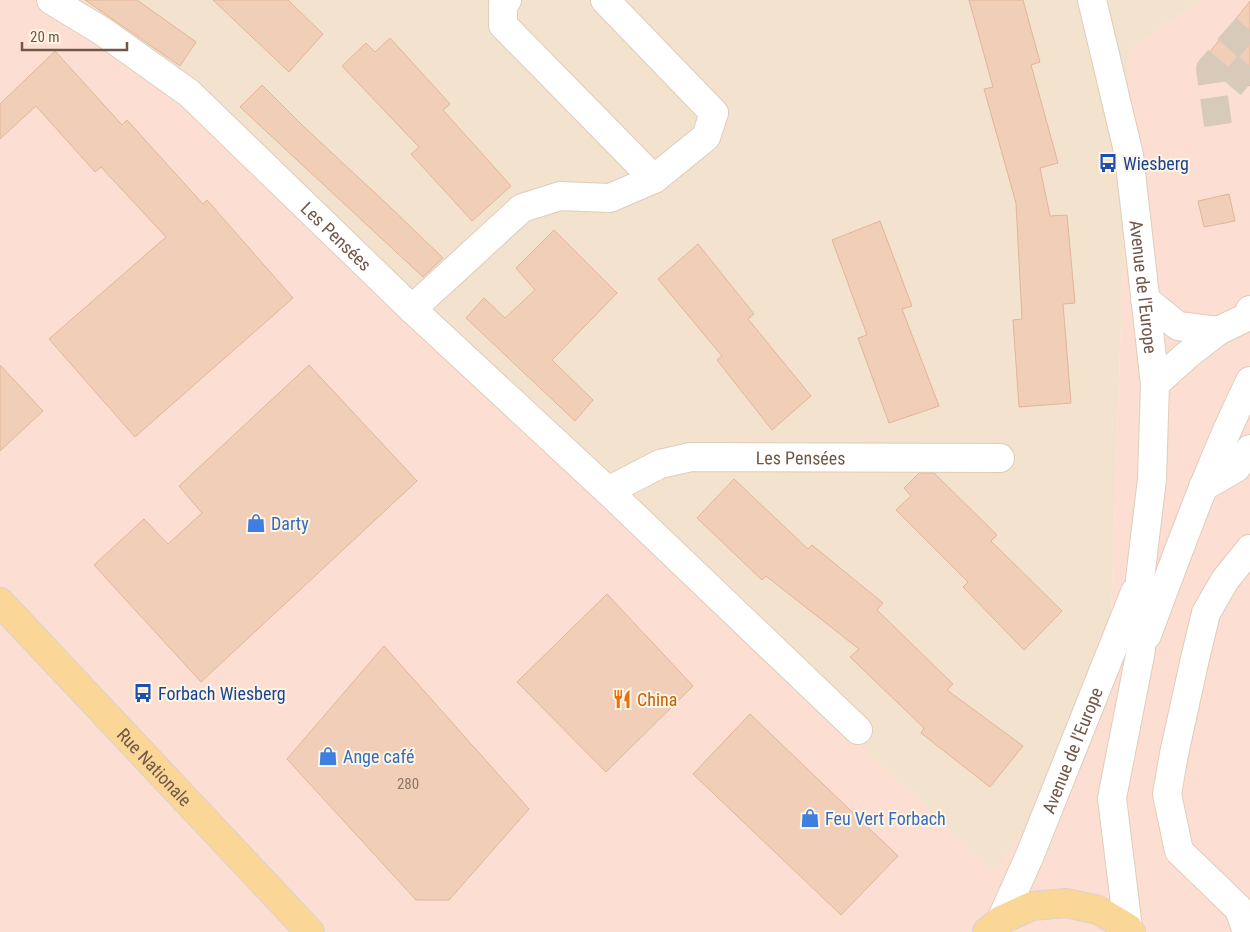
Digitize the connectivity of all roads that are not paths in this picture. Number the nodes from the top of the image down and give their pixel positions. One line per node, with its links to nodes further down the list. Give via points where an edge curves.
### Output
1 (52, 0): 7 (street, Les Pensées, via 189,93)
2 (507, 0): 5 (street, via 503,25)
3 (604, 0): 5 (street, via 714,112 706,137)
4 (1092, 0): 6 (street, Avenue de l'Europe, via 1130,155)
5 (654, 179): 7 (street, via 610,198 560,196 522,208)
6 (1145, 299): 9 (street, via 1178,326); 11 (street, Avenue de l'Europe)
7 (412, 308): 15 (street, Les Pensées)
8 (1250, 310): 9 (street, via 1247,317)
9 (1218, 331): 11 (street)
10 (1250, 382): 14 (street)
11 (1155, 384): 17 (street, Avenue de l'Europe, via 1152,480)
12 (1250, 449): 14 (street, via 1236,468)
13 (1000, 458): 15 (street, Les Pensées, via 692,457 660,464)
14 (1203, 487): 19 (street)
15 (608, 491): 20 (street, Les Pensées)
16 (1250, 549): 24 (street, via 1225,580 1206,613 1167,794 1178,851 1239,909)
17 (1140, 579): 19 (street, Avenue de l'Europe); 21 (street, Avenue de l'Europe, via 1030,856)
18 (0, 602): 23 (main road, Rue Nationale)
19 (1141, 650): 22 (street, Avenue de l'Europe, via 1112,798)
20 (858, 730)
21 (994, 926): 22 (main road, via 1032,906 1066,902 1098,910)
22 (1130, 930)
23 (310, 932)
24 (1247, 932)

